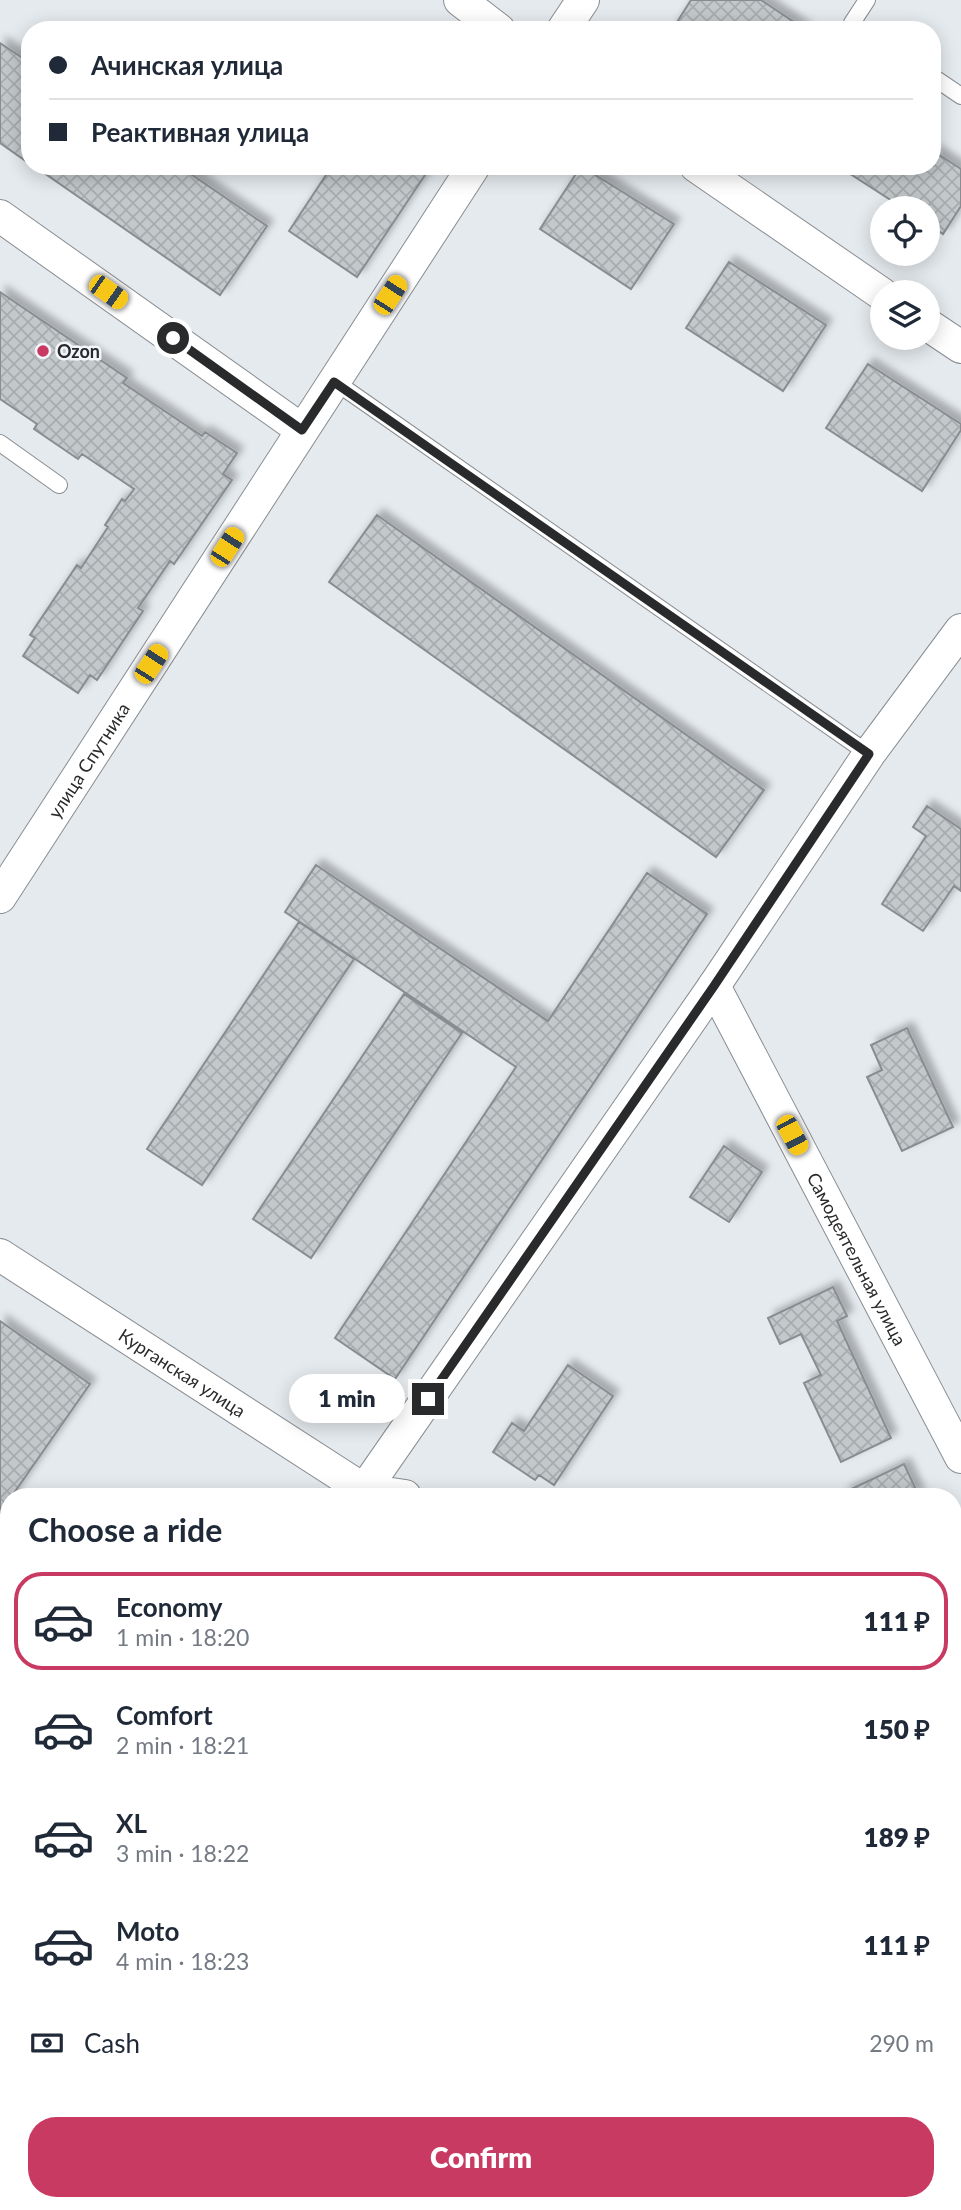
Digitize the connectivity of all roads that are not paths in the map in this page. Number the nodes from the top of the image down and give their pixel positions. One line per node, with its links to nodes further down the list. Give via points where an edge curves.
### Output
1 (460, 0): 4 (street)
2 (583, 0): 5 (street)
3 (867, 0): 6 (lane)
4 (487, 21)
5 (569, 21)
6 (853, 21)
7 (941, 83): 8 (lane)
8 (961, 96)
9 (468, 175): 15 (street, улица Спутника)
10 (709, 175): 12 (street)
11 (0, 216): 16 (street)
12 (870, 285)
13 (940, 333): 14 (street)
14 (961, 347)
15 (334, 382): 16 (street, улица Спутника); 20 (lane)
16 (302, 430): 21 (street, улица Спутника)
17 (0, 443): 18 (lane)
18 (59, 485)
19 (961, 630): 20 (street)
20 (869, 754): 22 (street)
21 (0, 897)
22 (714, 986): 24 (street, Самодеятельная улица); 26 (street)
23 (0, 1255): 25 (street, Курганская улица)
24 (961, 1457)
25 (354, 1488)
26 (365, 1488)

